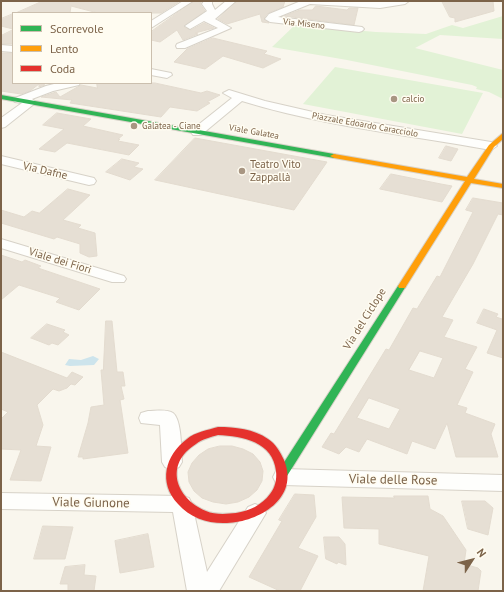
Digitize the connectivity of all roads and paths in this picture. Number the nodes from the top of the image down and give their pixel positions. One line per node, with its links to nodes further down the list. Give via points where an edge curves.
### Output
1 (189, 1): 6 (street)
2 (208, 1): 7 (street, via 206,4 212,12)
3 (232, 1): 9 (street, via 208,20 226,28)
4 (308, 1): 5 (street, via 380,5); 8 (street, Via Miseno, via 270,19)
5 (405, 1)
6 (152, 24)
7 (190, 26)
8 (359, 29)
9 (181, 46)
10 (1, 48): 11 (street)
11 (12, 49)
12 (152, 72): 13 (street)
13 (167, 74)
14 (70, 84): 16 (street, via 50,88)
15 (1, 97): 16 (main road, Viale Galatea)
16 (25, 101): 17 (street); 18 (main road, Viale Galatea)
17 (1, 124)
18 (197, 132): 20 (street, Piazzale Edoardo Caracciolo, via 234,95 298,113); 22 (main road, Viale Galatea)
19 (503, 135): 20 (main road, Via del Ciclope)
20 (491, 146): 22 (main road, Via del Ciclope)
21 (1, 160): 23 (street, Via Dafne)
22 (470, 180): 24 (main road, Viale Galatea); 29 (main road, Via del Ciclope)
23 (89, 181)
24 (503, 186)
25 (1, 243): 26 (street, Viale dei Fiori)
26 (118, 279)
27 (148, 418): 28 (street, via 166,418 169,422)
28 (172, 462): 29 (main road, via 179,451 203,435 218,431 234,431 256,437 273,449 280,460); 32 (main road, via 170,484)
29 (283, 475): 30 (street, Viale delle Rose); 33 (main road, via 281,488 275,497 267,506)
30 (503, 482)
31 (1, 501): 32 (street, Viale Giunone)
32 (182, 504): 33 (main road, via 191,511 216,519 229,520); 34 (street)
33 (255, 513): 35 (street)
34 (199, 591)
35 (207, 591)

